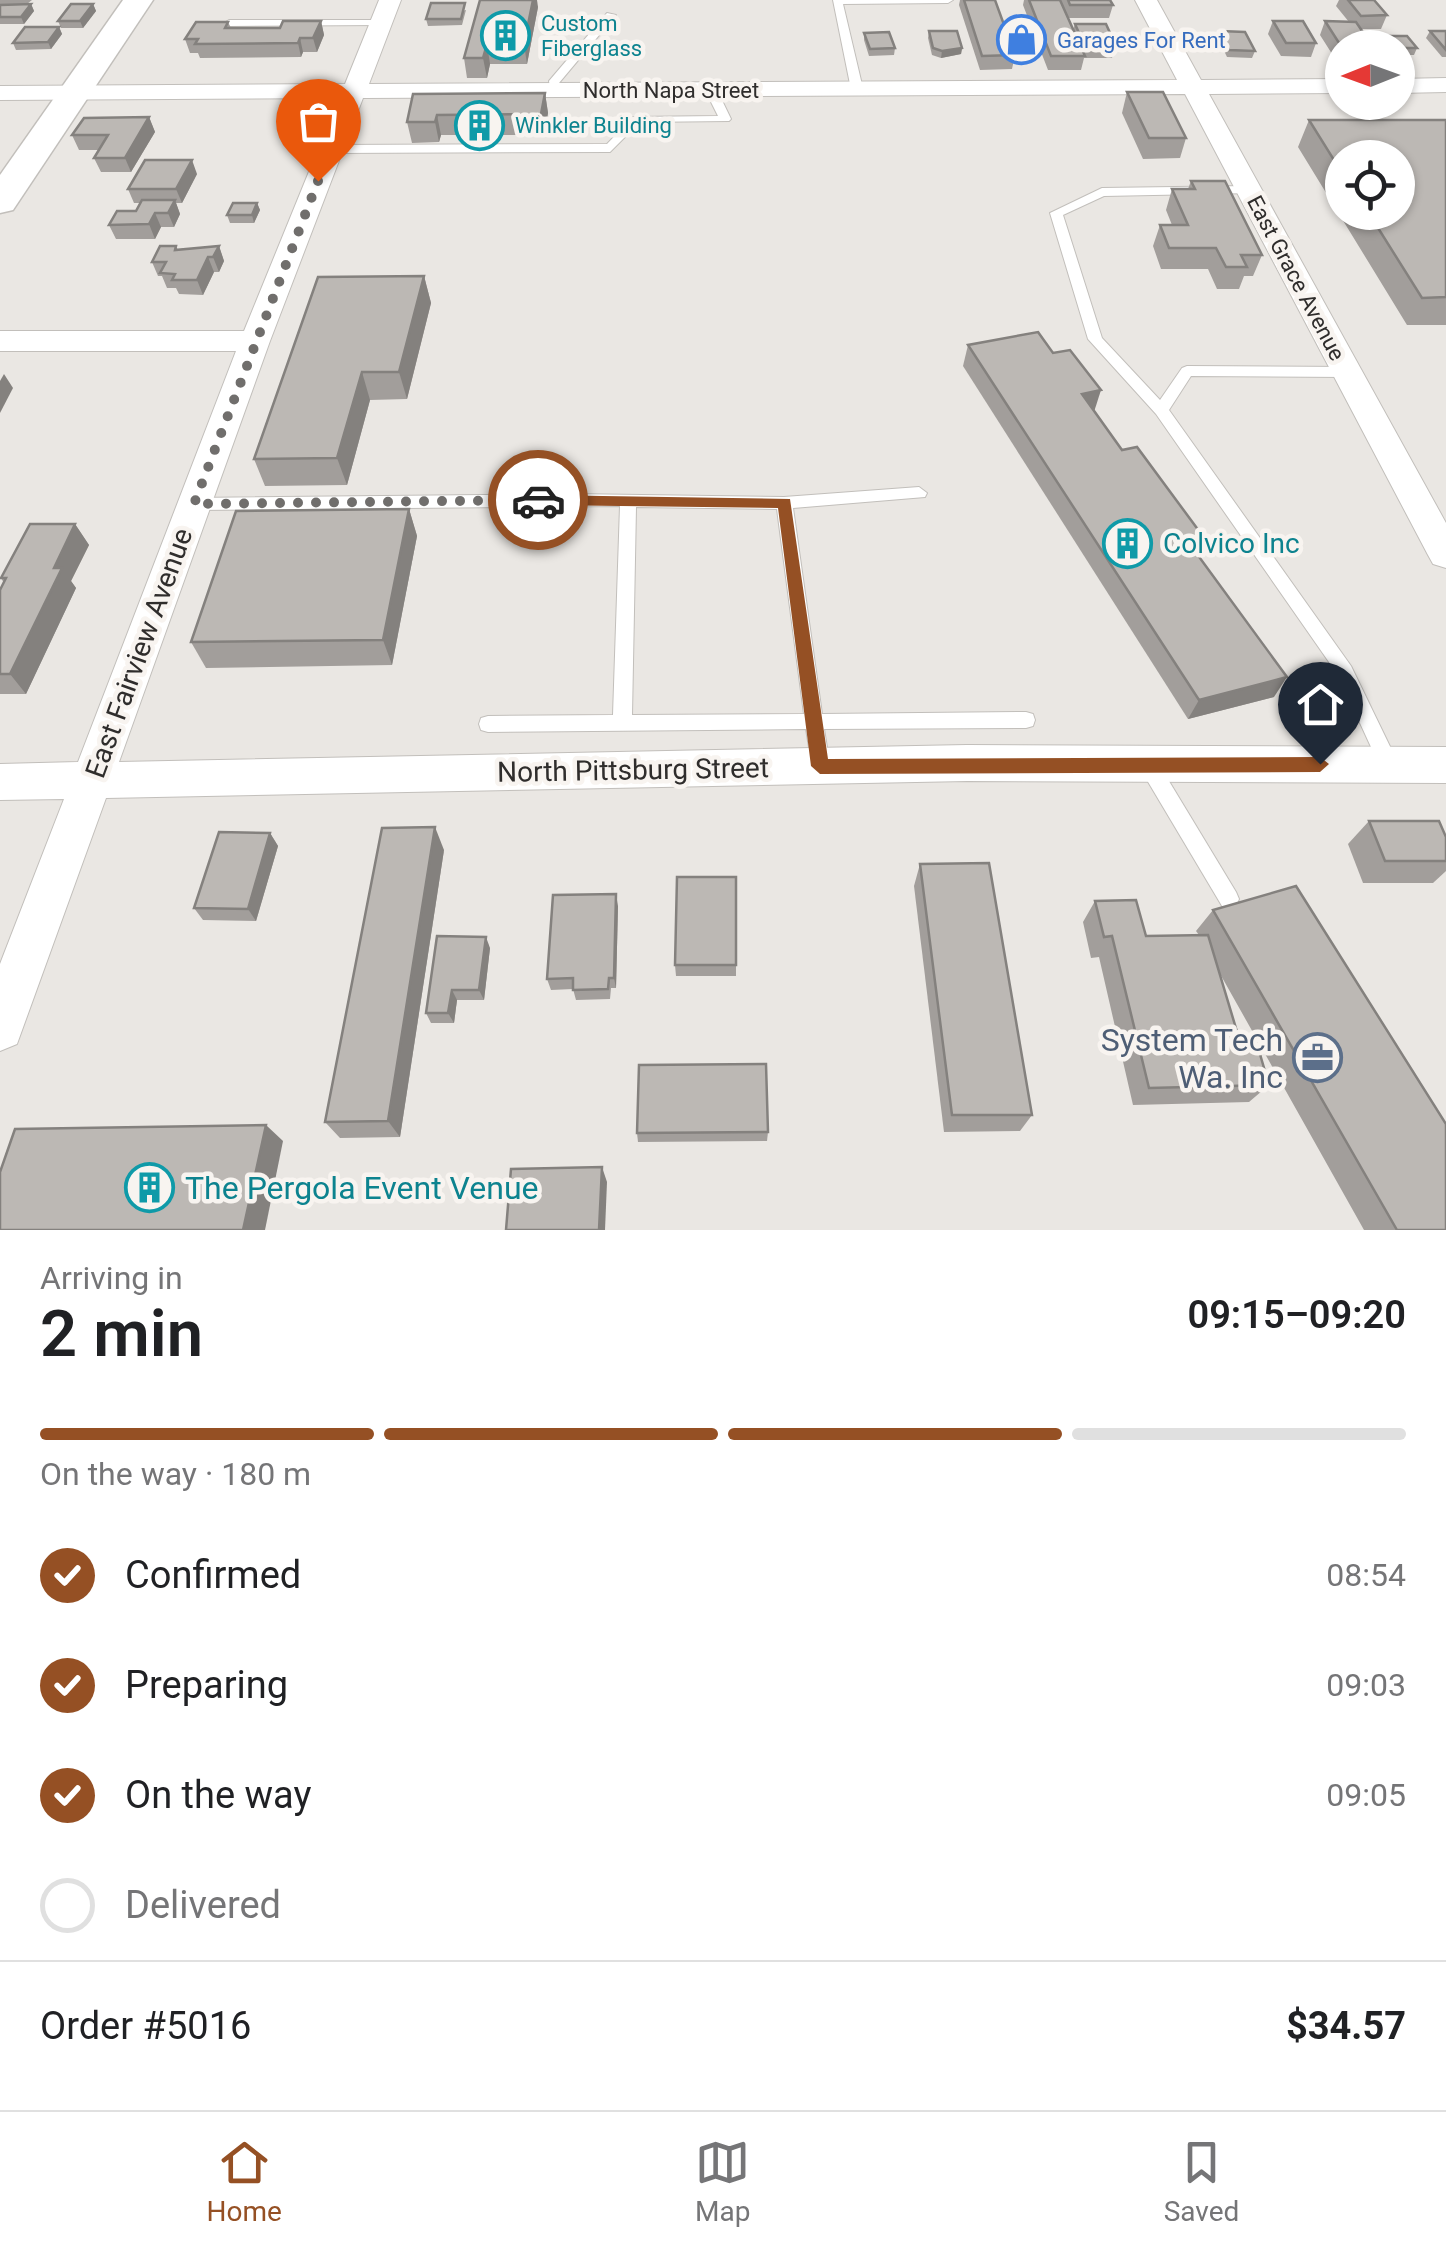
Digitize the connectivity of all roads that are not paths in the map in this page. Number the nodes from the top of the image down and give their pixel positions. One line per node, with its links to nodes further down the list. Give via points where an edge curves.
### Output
1 (138, 0): 16 (main road)
2 (390, 0): 7 (street, East Fairview Avenue)
3 (948, 0): 12 (lane, via 837,1)
4 (1146, 0): 11 (street, East Grace Avenue)
5 (612, 14): 14 (lane, via 553,82)
6 (228, 23): 7 (lane)
7 (381, 23): 15 (street, East Fairview Avenue)
8 (1446, 85): 10 (street)
9 (1325, 86): 11 (street, North Napa Street)
10 (1415, 86)
11 (1194, 88): 12 (street, North Napa Street); 19 (street, East Grace Avenue)
12 (857, 89): 13 (street, North Napa Street)
13 (711, 90): 14 (street, North Napa Street); 18 (lane, via 725,119 637,119 610,148)
14 (556, 91): 15 (street, North Napa Street)
15 (353, 92): 16 (street, North Napa Street); 18 (street, East Fairview Avenue)
16 (76, 93): 17 (street, North Napa Street); 20 (main road)
17 (0, 94)
18 (330, 149): 21 (street, East Fairview Avenue)
19 (1249, 190): 23 (street, East Grace Avenue); 24 (lane, via 1102,192 1056,213 1095,339)
20 (0, 202)
21 (255, 341): 22 (street); 28 (street, East Fairview Avenue)
22 (0, 342)
23 (1347, 372): 24 (lane, via 1187,371); 29 (street, East Grace Avenue)
24 (1161, 410): 35 (lane, via 1345,670)
25 (919, 493): 27 (lane)
26 (628, 500): 27 (lane); 28 (lane); 33 (lane)
27 (784, 503): 31 (lane)
28 (194, 504): 38 (street, East Fairview Avenue)
29 (1446, 555)
30 (1026, 720): 31 (lane)
31 (815, 722): 33 (lane); 37 (lane)
32 (488, 724): 33 (lane)
33 (622, 724)
34 (1148, 764): 35 (street, North Pittsburg Street); 37 (street, North Pittsburg Street); 40 (lane)
35 (1390, 765): 36 (street, North Pittsburg Street)
36 (1446, 765)
37 (820, 766): 38 (street, North Pittsburg Street)
38 (92, 780): 39 (street, North Pittsburg Street); 41 (street, East Fairview Avenue)
39 (0, 782)
40 (1229, 899)
41 (0, 1027)

